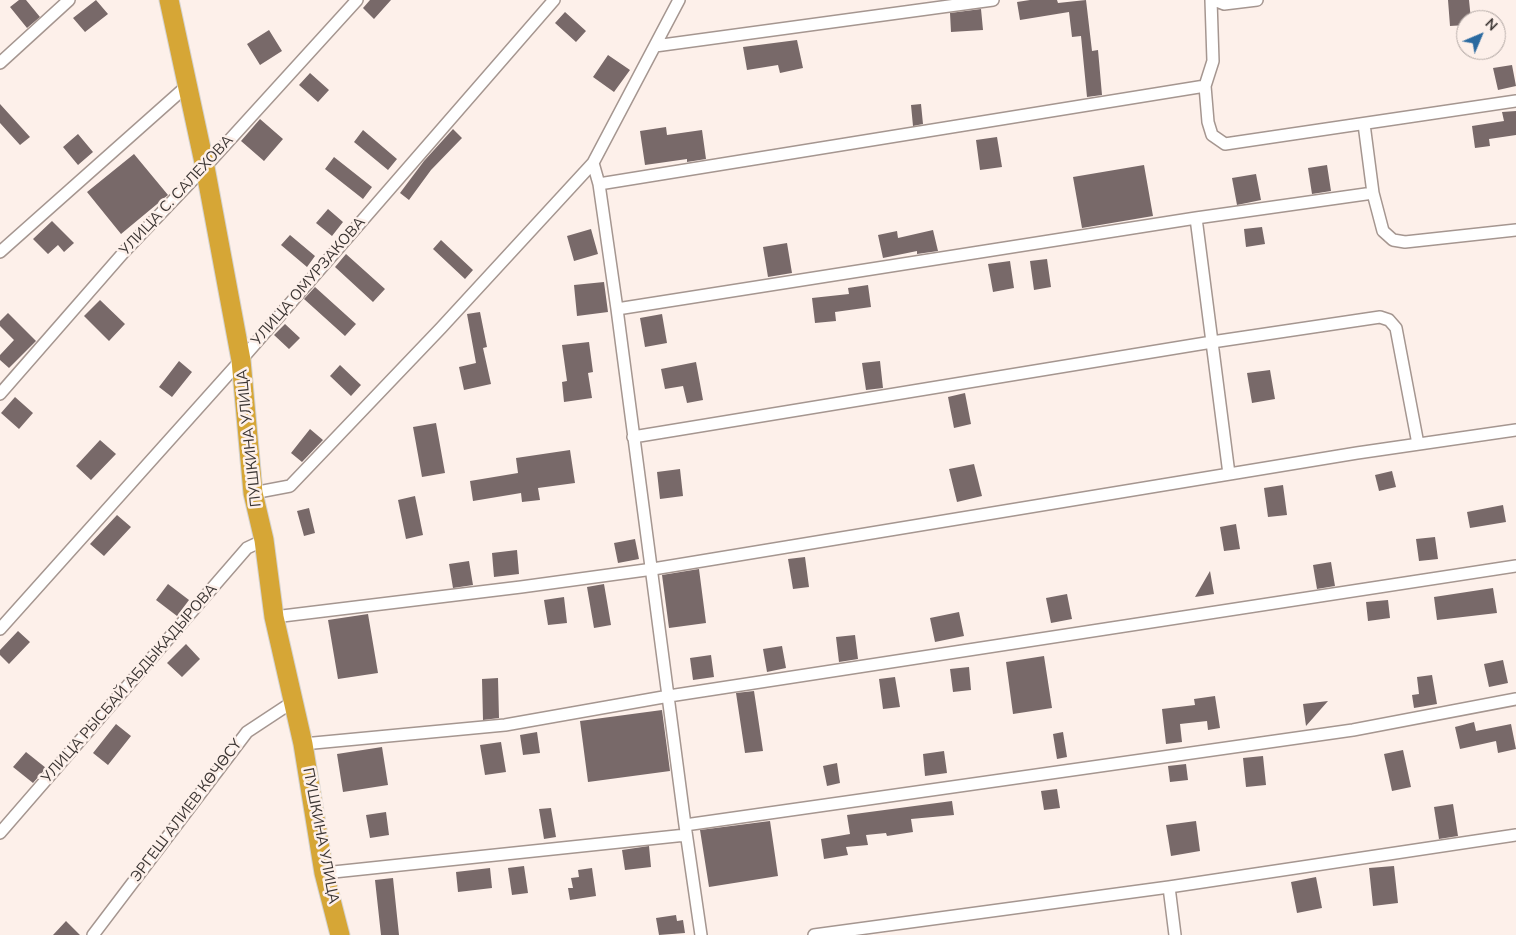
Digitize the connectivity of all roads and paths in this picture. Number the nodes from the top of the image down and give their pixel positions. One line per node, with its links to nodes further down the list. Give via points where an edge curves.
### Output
1 (69, 0): 10 (street)
2 (169, 0): 11 (highway, ПУШКИНА УЛИЦА)
3 (357, 0): 16 (street, УЛИЦА С. САЛЕХОВА)
4 (554, 0): 24 (street, УЛИЦА ОМУРЗАКОВА)
5 (679, 0): 9 (street)
6 (993, 0): 9 (street)
7 (1212, 0): 8 (street, via 1224,4); 12 (street, via 1213,61)
8 (1257, 0)
9 (655, 46): 15 (street)
10 (0, 62)
11 (188, 84): 16 (highway, ПУШКИНА УЛИЦА); 21 (street)
12 (1205, 86): 14 (street, via 1212,135 1225,144); 17 (street)
13 (1516, 101): 14 (street)
14 (1364, 124): 18 (street)
15 (593, 163): 17 (street); 30 (street, via 290,486)
16 (205, 167): 24 (highway, ПУШКИНА УЛИЦА); 25 (street, УЛИЦА С. САЛЕХОВА, via 124,252)
17 (599, 184): 22 (street)
18 (1373, 193): 19 (street); 20 (street, via 1383,231 1393,240 1405,242)
19 (1196, 218): 22 (street); 23 (street)
20 (1516, 230)
21 (0, 252)
22 (617, 309): 27 (street)
23 (1212, 342): 27 (street); 28 (street, via 1380,317 1389,320 1396,328); 29 (street)
24 (241, 360): 30 (highway, ПУШКИНА УЛИЦА); 35 (street, УЛИЦА ОМУРЗАКОВА)
25 (0, 394)
26 (1516, 430): 28 (street)
27 (633, 437): 33 (street)
28 (1418, 444): 29 (street)
29 (1229, 474): 33 (street)
30 (253, 493): 31 (highway, ПУШКИНА УЛИЦА)
31 (264, 540): 34 (highway, ПУШКИНА УЛИЦА); 41 (street, УЛИЦА РЫСБАЙ АБДЫКАДЫРОВА, via 247,548)
32 (1516, 566): 36 (street)
33 (653, 569): 34 (street); 36 (street)
34 (274, 617): 38 (highway, ПУШКИНА УЛИЦА)
35 (0, 629)
36 (669, 696): 39 (street, via 505,725); 40 (street)
37 (1516, 699): 40 (street, via 1343,731)
38 (294, 701): 39 (highway, ПУШКИНА УЛИЦА); 45 (street, ЭРГЕШ АЛИЕВ КӨЧӨСҮ, via 247,732)
39 (303, 744): 43 (highway, ПУШКИНА УЛИЦА)
40 (686, 830): 43 (street); 47 (street)
41 (0, 833)
42 (1516, 835): 44 (street)
43 (324, 872): 46 (highway, ПУШКИНА УЛИЦА)
44 (1169, 887): 48 (street); 49 (street)
45 (93, 935)
46 (340, 935)
47 (701, 935)
48 (814, 935)
49 (1175, 935)

